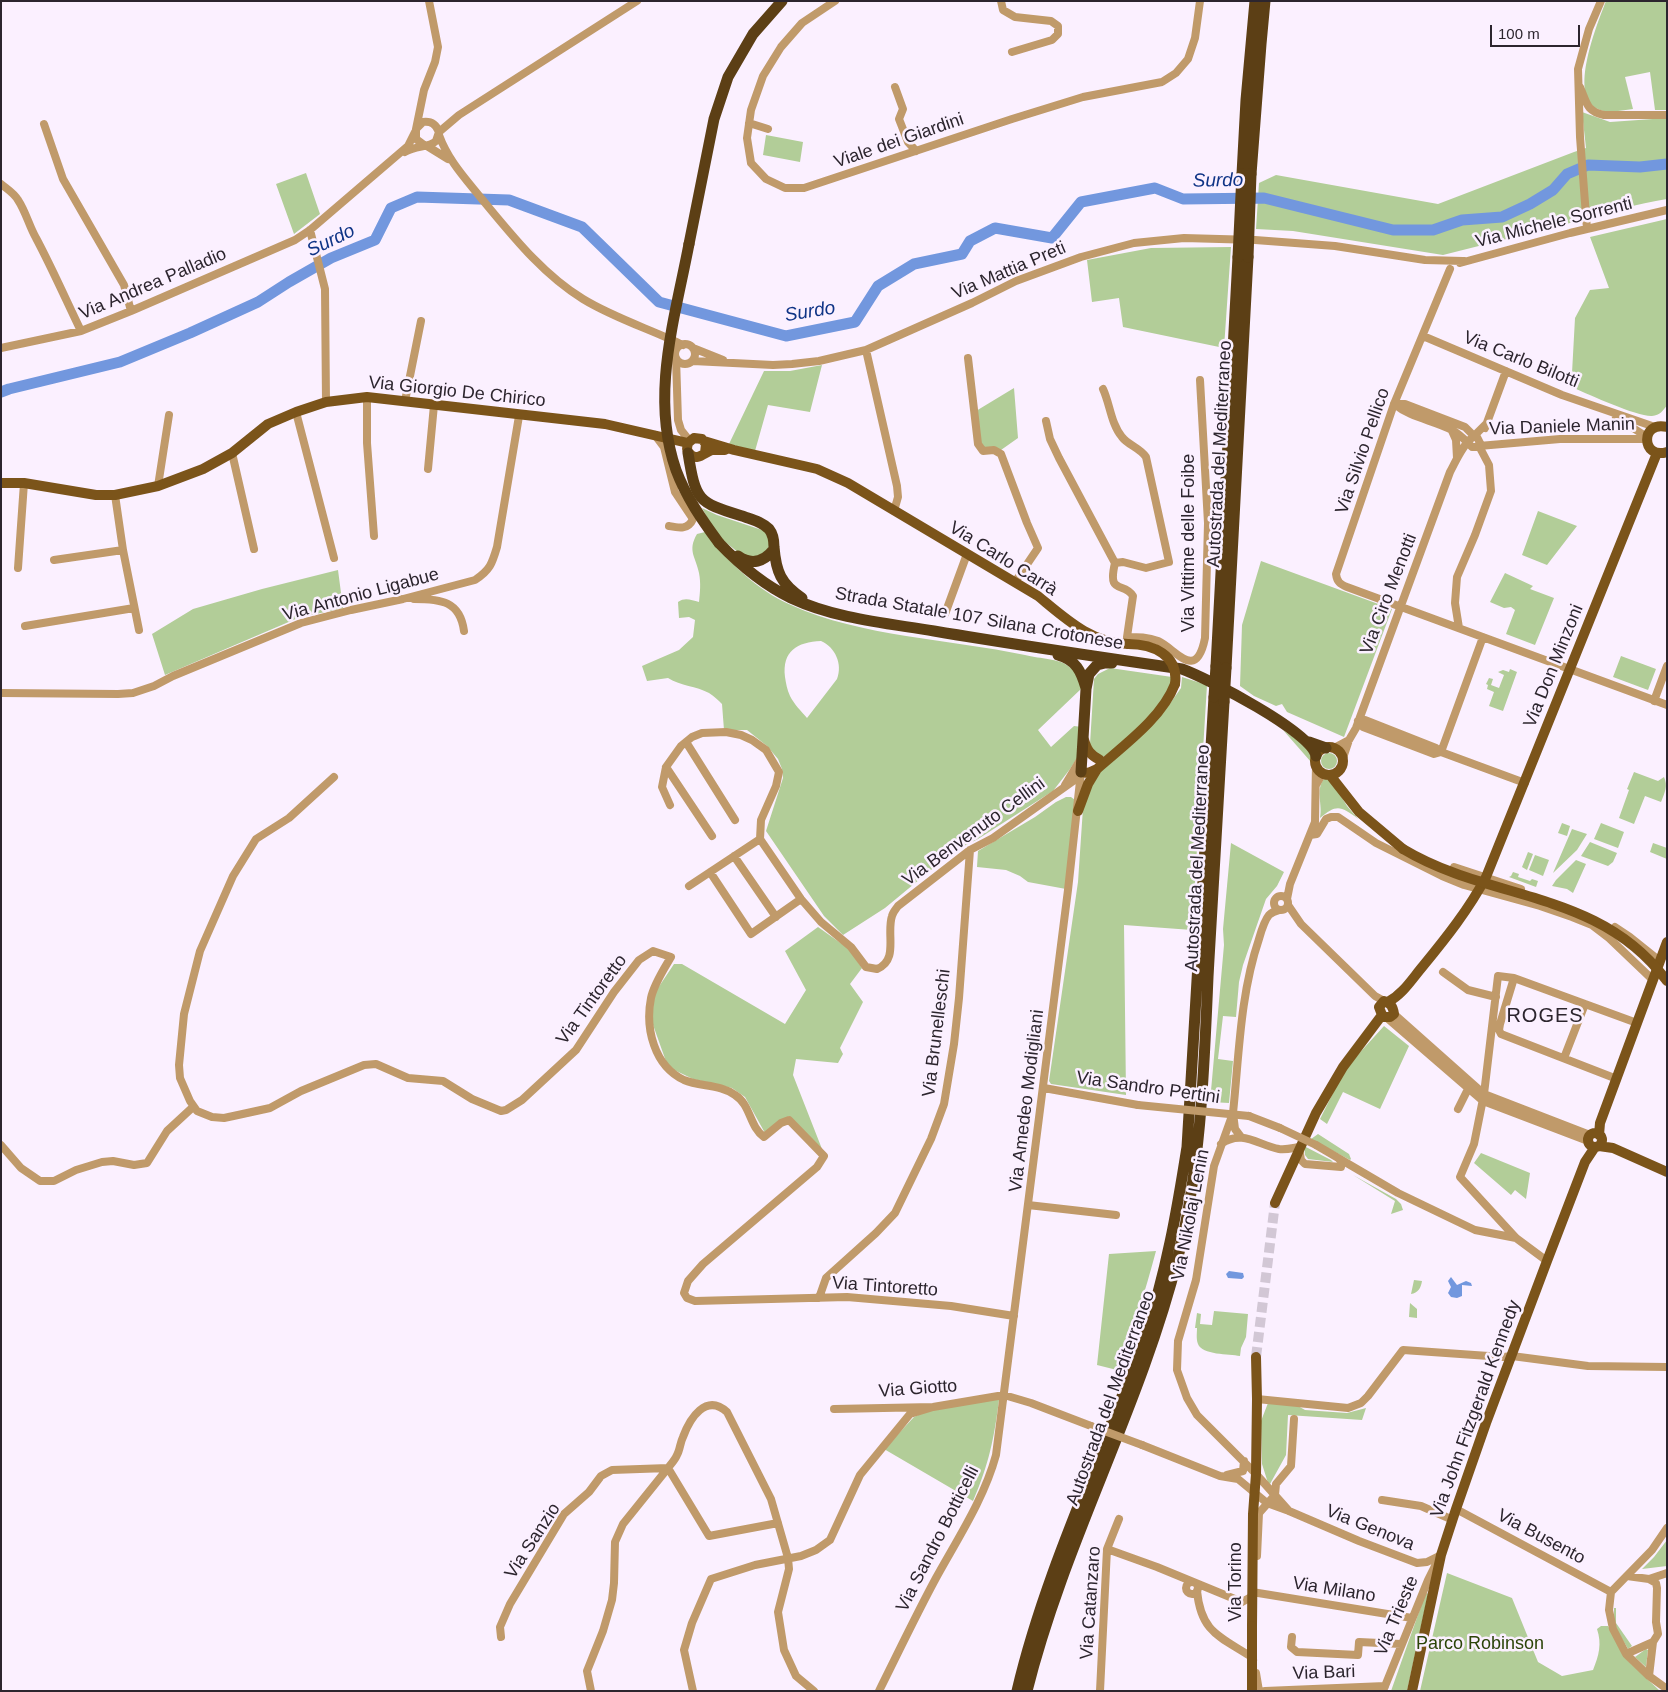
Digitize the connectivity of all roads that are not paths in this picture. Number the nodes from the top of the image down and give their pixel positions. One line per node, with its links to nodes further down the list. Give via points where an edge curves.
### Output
1 (429, 1): 13 (street, via 438,47)
2 (637, 1): 14 (street)
3 (782, 1): 77 (highway, Strada Statale 107 Silana Crotonese, bridge, via 753,34 728,77 714,119 665,373 665,420 677,472 688,497)
4 (835, 1): 16 (street, Viale dei Giardini, via 802,23 781,47 763,76)
5 (1001, 1): 10 (street, via 1003,10 1016,16 1052,21 1058,26 1058,34 1052,40)
6 (1200, 1): 23 (street, Viale dei Giardini, via 1195,38 1188,59 1176,73 1162,82 1083,97)
7 (1255, 1): 26 (highway, Autostrada del Mediterraneo, via 1247,90)
8 (1266, 1): 26 (highway, Autostrada del Mediterraneo)
9 (1601, 1): 11 (street, via 1584,45)
10 (1012, 52)
11 (1578, 81): 15 (street, via 1589,108 1595,113); 29 (street)
12 (895, 87): 23 (street, via 903,109 900,119 908,142)
13 (420, 105): 17 (street, via 424,116); 20 (street)
14 (459, 115): 17 (street); 21 (street)
15 (1667, 115)
16 (749, 122): 19 (street); 23 (street, Viale dei Giardini, via 747,138 751,163 766,179 785,188 804,188)
17 (432, 123): 20 (street, via 420,124); 21 (street)
18 (44, 124): 34 (street, via 63,179 124,285)
19 (768, 129)
20 (416, 131): 22 (street, via 416,139); 24 (street, via 408,146)
21 (439, 134): 22 (street, via 434,144); 25 (street)
22 (426, 146): 24 (street, via 411,148); 25 (street)
23 (916, 151)
24 (392, 160): 30 (street, Via Andrea Palladio)
25 (454, 164): 41 (street, via 532,257 569,290 652,330)
26 (1247, 174): 225 (highway, Autostrada del Mediterraneo, bridge, via 1221,667 1188,1137 1166,1261 1145,1334 1043,1600)
27 (1, 184): 36 (street, via 14,194 20,204)
28 (1667, 210): 29 (street, Via Michele Sorrenti)
29 (1588, 229): 32 (street, Via Michele Sorrenti)
30 (310, 230): 34 (street, Via Andrea Palladio, via 275,250); 51 (street, via 325,289)
31 (1425, 260): 32 (street, Via Mattia Preti); 33 (street, Via Mattia Preti); 40 (street, Via Mattia Preti, via 1334,246 1255,240 1184,238 1134,243 1081,256 1016,281)
32 (1464, 261): 33 (street, Via Michele Sorrenti)
33 (1450, 269): 37 (street, Via Silvio Pellico)
34 (131, 311): 36 (street, Via Andrea Palladio)
35 (421, 321): 50 (street)
36 (81, 331): 38 (street, Via Andrea Palladio)
37 (1422, 336): 45 (street, Via Carlo Bilotti); 52 (street, Via Silvio Pellico)
38 (1, 348)
39 (693, 348): 41 (street, Via Mattia Preti, via 689,345); 43 (street); 44 (street, Via Mattia Preti)
40 (866, 350): 44 (street, Via Mattia Preti, via 792,364); 74 (street, via 898,492)
41 (679, 351): 43 (street, Via Mattia Preti, via 681,363); 46 (street)
42 (968, 358): 86 (street, via 978,444 983,451 994,450 1001,454 1038,548)
43 (692, 362): 44 (street, Via Mattia Preti); 46 (street)
44 (731, 363)
45 (1506, 371): 55 (street, Via Carlo Bilotti); 64 (street, via 1486,424)
46 (678, 380): 58 (street)
47 (1200, 380): 97 (street, Via Vittime delle Foibe, via 1208,523 1204,646 1190,661 1183,660 1159,642 1144,638)
48 (1103, 389): 84 (street, via 1116,427 1130,445 1146,457 1169,562 1146,568)
49 (367, 397): 50 (main road, Via Giorgio De Chirico); 51 (main road, Via Giorgio De Chirico); 76 (street)
50 (405, 401): 53 (main road, Via Giorgio De Chirico)
51 (326, 402): 54 (main road, Via Giorgio De Chirico)
52 (1394, 404): 61 (street, via 1402,411); 64 (street, via 1405,404 1465,426); 88 (street, Via Silvio Pellico, via 1336,579 1346,588)
53 (434, 405): 57 (main road, Via Giorgio De Chirico); 69 (street)
54 (296, 412): 67 (main road, Via Giorgio De Chirico, via 268,424); 82 (street)
55 (1608, 412): 60 (street, Via Carlo Bilotti); 63 (street, Via Carlo Bilotti)
56 (169, 415): 72 (street)
57 (519, 416): 62 (main road, Via Giorgio De Chirico, via 605,424); 87 (street, Via Antonio Ligabue, via 492,564 475,580)
58 (678, 420): 62 (street, via 675,432); 65 (street)
59 (1046, 421): 84 (street, via 1056,452)
60 (1662, 425): 63 (main road, via 1650,431)
61 (1451, 430): 64 (street); 68 (street, via 1456,440)
62 (662, 436): 65 (main road, Via Giorgio De Chirico); 75 (street, via 675,492 693,519 685,527)
63 (1647, 438): 64 (street, Via Daniele Manin); 66 (main road, via 1650,448)
64 (1475, 443): 68 (street, Via Ciro Menotti); 93 (street, via 1489,465 1491,491 1457,577 1455,603)
65 (694, 447): 74 (main road, Via Carlo Carrà, via 734,450 817,469 848,483); 79 (highway, via 692,478 697,492 710,505 759,522 774,537)
66 (1662, 452): 101 (main road, Via Don Minzoni)
67 (232, 453): 72 (main road, Via Giorgio De Chirico, via 203,469); 78 (street)
68 (1457, 458): 88 (street, Via Ciro Menotti)
69 (428, 469)
70 (1, 483): 71 (main road, Via Giorgio De Chirico)
71 (24, 483): 73 (main road, Via Giorgio De Chirico); 85 (street)
72 (158, 486): 73 (main road, Via Giorgio De Chirico)
73 (115, 495): 80 (street)
74 (894, 511): 81 (main road, Via Carlo Carrà)
75 (669, 526)
76 (374, 536)
77 (719, 543): 79 (highway, via 750,562 763,560); 90 (highway, Strada Statale 107 Silana Crotonese, via 736,561 772,588)
78 (254, 549)
79 (774, 549): 90 (highway, via 775,564 785,584)
80 (123, 550): 83 (street); 89 (street)
81 (967, 554): 86 (main road, Via Carlo Carrà); 91 (street)
82 (334, 558)
83 (54, 560)
84 (1115, 563): 97 (street, via 1112,578 1115,585 1133,596)
85 (18, 568)
86 (1015, 582): 97 (main road, Via Carlo Carrà, via 1038,596 1073,626 1098,638)
87 (403, 599): 95 (street, via 444,601 456,610 463,621); 103 (street, Via Antonio Ligabue, via 301,623 133,693)
88 (1400, 607): 93 (street); 106 (street, Via Ciro Menotti)
89 (134, 608): 92 (street); 94 (street)
90 (818, 608): 98 (highway, Strada Statale 107 Silana Crotonese, via 846,617)
91 (945, 614)
92 (25, 626)
93 (1459, 628): 96 (street)
94 (139, 630)
95 (464, 631)
96 (1482, 637): 101 (street); 112 (street)
97 (1125, 642): 116 (main road, Via Carlo Carrà, bridge, via 1149,646 1162,653 1176,672 1174,684 1166,704)
98 (1014, 645): 99 (highway, Strada Statale 107 Silana Crotonese); 102 (highway, via 1062,656 1074,663 1080,670)
99 (1138, 663): 102 (highway, via 1097,666 1090,674); 108 (highway, Strada Statale 107 Silana Crotonese, via 1182,670 1208,679 1256,706)
100 (1667, 666): 104 (street)
101 (1570, 670): 104 (street); 121 (main road, Via Don Minzoni)
102 (1086, 689): 107 (highway)
103 (1, 692)
104 (1654, 701): 105 (street)
105 (1667, 705)
106 (1358, 721): 109 (street, Via Ciro Menotti); 112 (street, via 1363,727 1434,754)
107 (1084, 740): 113 (highway); 116 (main road, via 1087,751)
108 (1305, 740): 111 (highway, Strada Statale 107 Silana Crotonese); 115 (highway, Strada Statale 107 Silana Crotonese, via 1314,750)
109 (1349, 740): 111 (street); 114 (street, Via Ciro Menotti)
110 (686, 742): 117 (street); 127 (street); 130 (street, via 702,733 726,732 741,735 766,750 779,772 761,820)
111 (1330, 748): 114 (main road, via 1338,750); 115 (main road, via 1320,751)
112 (1441, 752): 121 (street)
113 (1082, 757): 118 (highway); 122 (street, Via Benvenuto Cellini)
114 (1343, 758): 119 (main road, via 1342,766)
115 (1316, 760): 119 (main road, via 1319,770); 124 (street)
116 (1099, 765): 118 (main road, Via Carlo Carrà, via 1088,773); 126 (main road)
117 (666, 767): 125 (street, via 662,787); 129 (street)
118 (1081, 772): 122 (street, Via Benvenuto Cellini); 123 (street, Via Amedeo Modigliani)
119 (1332, 773): 124 (street, via 1317,782); 151 (main road, bridge, via 1364,817 1403,849 1446,870 1572,909 1599,922 1627,940)
120 (334, 777): 161 (street, via 289,818 256,839 233,876 200,951 184,1014 179,1065 180,1078)
121 (1525, 783): 135 (main road, Via Don Minzoni)
122 (1064, 786): 123 (street, Via Benvenuto Cellini); 131 (street, Via Benvenuto Cellini, via 993,838)
123 (1080, 789): 126 (street, Via Amedeo Modigliani)
124 (1314, 789): 128 (street, via 1316,818)
125 (670, 805)
126 (1078, 811): 158 (street, Via Amedeo Modigliani)
127 (735, 820)
128 (1310, 835): 133 (street, via 1317,834 1330,817 1338,817 1376,843); 136 (street)
129 (712, 836)
130 (760, 839): 132 (street); 140 (street, Via Benvenuto Cellini)
131 (970, 850): 140 (street, Via Benvenuto Cellini, via 898,906 890,923 889,955 886,963 877,969 866,967); 178 (street, Via Brunelleschi, via 959,998 944,1104 895,1213 826,1278)
132 (734, 856): 134 (street); 144 (street)
133 (1426, 869): 135 (street, via 1440,862); 138 (street)
134 (710, 872): 137 (street); 144 (street, via 751,934)
135 (1486, 877): 138 (main road, Via Don Minzoni); 146 (street, via 1576,907 1630,937)
136 (1290, 884): 139 (street); 142 (street)
137 (689, 886)
138 (1480, 889): 150 (street, via 1592,925); 154 (main road, via 1429,960 1399,996)
139 (1279, 896): 141 (street); 142 (street, via 1284,896)
140 (801, 899): 144 (street)
141 (1274, 903): 142 (street, via 1275,907); 143 (street)
142 (1284, 906): 143 (street); 154 (street)
143 (1268, 916): 163 (street, via 1251,962 1246,990)
144 (776, 917)
145 (1667, 942): 146 (main road, Via John Fitzgerald Kennedy)
146 (1660, 962): 147 (main road); 150 (main road, Via John Fitzgerald Kennedy)
147 (1667, 971)
148 (1443, 972): 152 (street, via 1468,990)
149 (1514, 978): 152 (street, via 1498,976); 153 (street); 156 (street, via 1498,1030 1501,1034)
150 (1653, 980): 155 (main road, Via John Fitzgerald Kennedy)
151 (1667, 981)
152 (1496, 998): 160 (street)
153 (1585, 1004): 155 (street); 156 (street)
154 (1384, 1008): 159 (street); 160 (street); 168 (main road, via 1343,1067)
155 (1637, 1023): 157 (main road, Via John Fitzgerald Kennedy)
156 (1564, 1058): 157 (street)
157 (1616, 1079): 165 (main road, Via John Fitzgerald Kennedy)
158 (1044, 1088): 169 (street, Via Sandro Pertini, bridge, via 1138,1106 1249,1116); 174 (street, Via Amedeo Modigliani)
159 (1468, 1089): 160 (street); 162 (street)
160 (1483, 1098): 165 (street); 176 (street, via 1474,1144 1460,1177)
161 (193, 1107): 167 (street, via 167,1131 147,1163 102,1162 54,1181 40,1181 20,1168); 178 (street, Via Tintoretto, via 212,1117 224,1118 262,1110 364,1065 376,1064 408,1078 444,1081 472,1099 506,1110 522,1100 576,1050 614,992 639,960 653,951 671,957 651,997 650,1026 656,1052 670,1072 685,1080 733,1093 743,1101 757,1132 764,1137 789,1120 824,1156 816,1167 703,1264 688,1281 684,1292 687,1298 695,1301)
162 (1458, 1109)
163 (1233, 1114): 164 (street, via 1235,1129); 166 (street, Via Nikolaj Lenin)
164 (1241, 1137): 166 (street); 168 (street, via 1279,1149)
165 (1596, 1141): 172 (main road); 177 (main road, Via John Fitzgerald Kennedy)
166 (1221, 1144): 189 (street, Via Nikolaj Lenin, via 1214,1166 1196,1280 1178,1341 1177,1370 1197,1415)
167 (1, 1146)
168 (1300, 1148): 170 (street, via 1301,1160 1305,1164); 173 (main road)
169 (1338, 1158): 170 (street, via 1342,1164); 171 (street)
170 (1338, 1168): 171 (street)
171 (1360, 1172): 176 (street, via 1475,1230)
172 (1667, 1172)
173 (1275, 1202)
174 (1028, 1206): 175 (street); 179 (street, Via Amedeo Modigliani)
175 (1116, 1215)
176 (1516, 1238): 177 (street)
177 (1547, 1261): 181 (main road, Via John Fitzgerald Kennedy)
178 (819, 1298): 179 (street, Via Tintoretto, via 847,1297 923,1304)
179 (1014, 1316): 183 (street, Via Amedeo Modigliani)
180 (1256, 1356): 184 (main road)
181 (1512, 1356): 182 (street, via 1588,1366); 184 (street, via 1402,1350 1361,1403 1348,1408); 198 (main road, Via John Fitzgerald Kennedy)
182 (1667, 1367)
183 (1004, 1395): 185 (street, Via Giotto); 192 (street, bridge); 231 (street, Via Sandro Botticelli, via 996,1455 981,1497 919,1609)
184 (1258, 1399): 188 (main road)
185 (933, 1407): 186 (street, Via Giotto); 206 (street, via 910,1414 878,1452 860,1476 830,1540 816,1550)
186 (834, 1409)
187 (1294, 1419): 195 (street, via 1292,1462 1276,1484)
188 (1256, 1454): 191 (main road); 193 (street)
189 (1244, 1461): 191 (street, Via Nikolaj Lenin); 192 (street, via 1243,1471)
190 (668, 1468): 202 (street, via 709,1536); 202 (street, via 678,1454 683,1436 696,1413 713,1405 722,1408 732,1420 756,1467); 219 (street, Via Sanzio, via 612,1470 601,1476 589,1492 564,1514 510,1604 500,1626); 228 (street, via 623,1524 615,1542 612,1600 587,1671)
191 (1256, 1474): 193 (street, Via Genova); 194 (main road, Via Torino)
192 (1220, 1476): 194 (street, via 1238,1479)
193 (1266, 1485): 195 (street, Via Genova)
194 (1253, 1494): 197 (street, Via Genova); 214 (main road, Via Torino)
195 (1275, 1495): 197 (street); 199 (street, Via Genova)
196 (1382, 1500): 201 (street, via 1421,1506)
197 (1268, 1503): 199 (street, Via Genova); 214 (street, via 1258,1515)
198 (1456, 1509): 201 (main road, Via John Fitzgerald Kennedy); 213 (street, Via Busento)
199 (1289, 1511): 207 (street, Via Genova)
200 (1119, 1519): 204 (street, Via Catanzaro)
201 (1452, 1520): 205 (main road, Via John Fitzgerald Kennedy)
202 (778, 1523): 206 (street)
203 (1667, 1528): 209 (street, via 1652,1550)
204 (1107, 1549): 212 (street, via 1157,1567); 232 (street, Via Catanzaro)
205 (1441, 1555): 207 (street, Via Genova, via 1427,1562); 211 (street, Via Trieste); 236 (main road, Via John Fitzgerald Kennedy)
206 (788, 1558): 229 (street, via 711,1579 684,1650); 230 (street, via 789,1569 778,1612 784,1650 796,1676)
207 (1417, 1562): 211 (street, via 1426,1570)
208 (1667, 1573): 210 (street)
209 (1627, 1576): 210 (street); 213 (street)
210 (1649, 1578): 218 (street, via 1658,1588)
211 (1428, 1580): 216 (street, Via Trieste)
212 (1196, 1588): 214 (street, Via Milano, via 1242,1602); 215 (street, via 1247,1608); 234 (street, via 1209,1628 1216,1636 1250,1656 1255,1663)
213 (1611, 1592): 223 (street, via 1610,1619)
214 (1253, 1594): 215 (main road, Via Torino); 216 (street, Via Milano)
215 (1252, 1614): 233 (main road, Via Torino, bridge)
216 (1412, 1618): 222 (street, Via Trieste)
217 (1667, 1629): 218 (street)
218 (1658, 1634): 221 (street)
219 (501, 1636)
220 (1292, 1637): 222 (street, via 1291,1647 1297,1652 1358,1655 1359,1642)
221 (1654, 1642): 223 (street); 224 (street)
222 (1401, 1644): 226 (street, Via Trieste)
223 (1626, 1654): 224 (street)
224 (1649, 1676): 227 (street)
225 (1022, 1688)
226 (1384, 1688): 235 (street, Via Bari)
227 (1666, 1689)
228 (591, 1691)
229 (694, 1691)
230 (814, 1691)
231 (879, 1691)
232 (1100, 1691)
233 (1252, 1691)
234 (1259, 1691)
235 (1265, 1691)
236 (1412, 1691)

